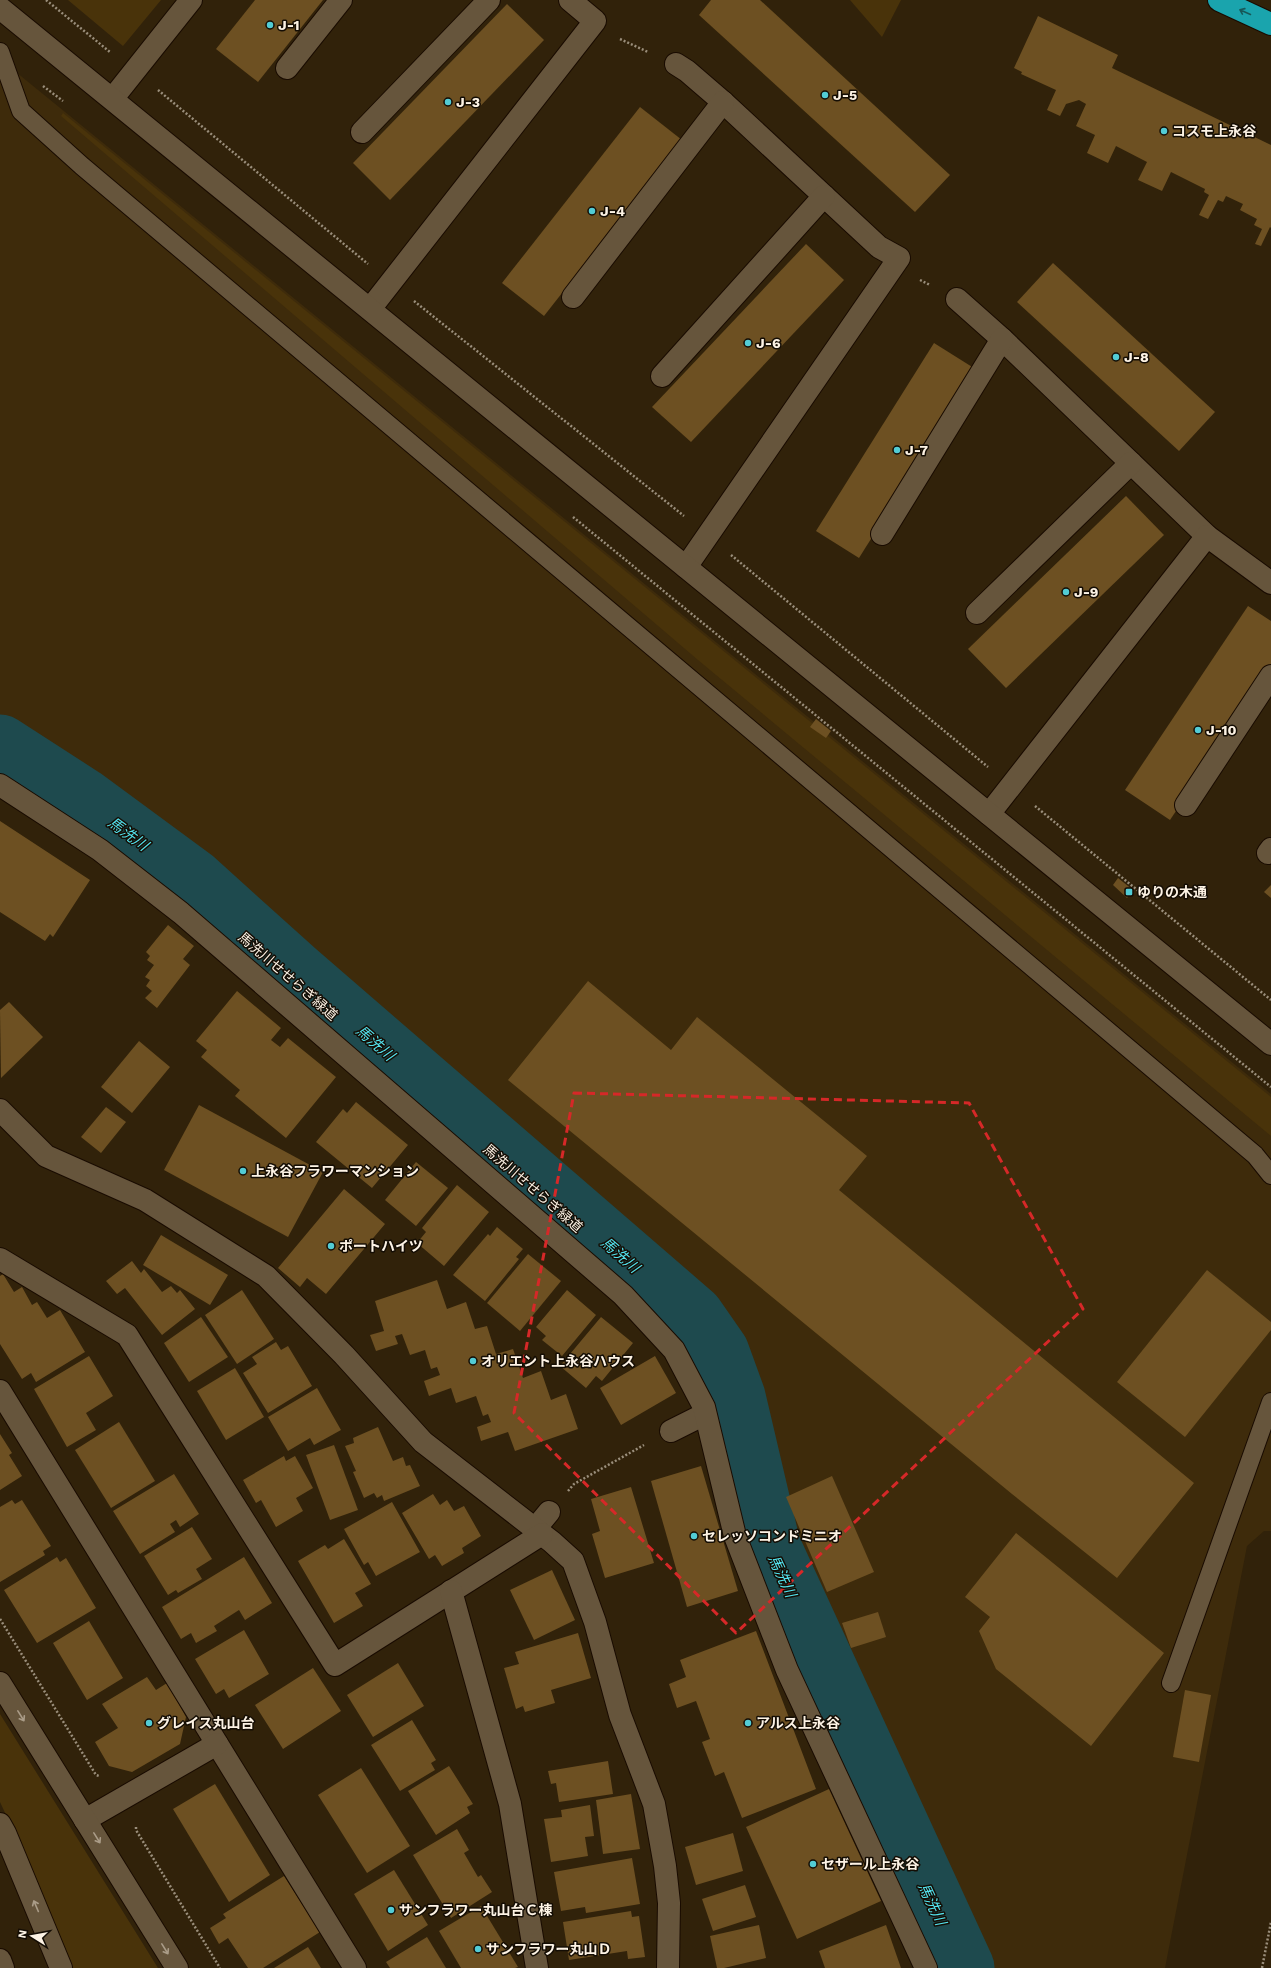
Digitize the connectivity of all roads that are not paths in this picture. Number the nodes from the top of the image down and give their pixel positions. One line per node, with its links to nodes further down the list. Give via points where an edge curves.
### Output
1 (191, 0): 11 (street)
2 (341, 0): 10 (street)
3 (489, 0): 13 (street)
4 (570, 0): 17 (street, via 595,21 598,28)
5 (1219, 0): 7 (highway, one-way to 5)
6 (0, 8): 11 (street)
7 (1271, 24)
8 (0, 52): 32 (lane, via 21,111 82,166 1255,1155)
9 (676, 64): 12 (street)
10 (287, 68)
11 (112, 98): 17 (street)
12 (723, 102): 14 (street); 15 (street)
13 (362, 132)
14 (824, 196): 19 (street); 23 (street, via 879,247 899,258 899,270)
15 (573, 297)
16 (957, 299): 18 (street)
17 (370, 309): 23 (street)
18 (1002, 339): 20 (street); 21 (street)
19 (662, 376)
20 (1131, 463): 22 (street); 25 (street)
21 (882, 534)
22 (1207, 536): 24 (street); 29 (street)
23 (686, 567): 29 (street)
24 (1271, 583)
25 (977, 613)
26 (1271, 676): 28 (street)
27 (0, 785): 36 (street, via 100,850 182,913 623,1295 674,1350 704,1407)
28 (1186, 806)
29 (989, 814): 30 (street)
30 (1271, 1044)
31 (0, 1110): 39 (street, via 46,1156 145,1200 266,1276 344,1355 423,1442)
32 (1271, 1175)
33 (0, 1259): 40 (street, via 127,1335 335,1666)
34 (0, 1391): 43 (street)
35 (1271, 1402): 42 (lane)
36 (705, 1414): 37 (street); 53 (street, via 734,1536 785,1663)
37 (671, 1431)
38 (550, 1512): 39 (street)
39 (538, 1531): 40 (street); 52 (street, via 573,1561 595,1622 620,1715 654,1804 669,1903)
40 (451, 1592): 51 (street, via 510,1804)
41 (0, 1683): 44 (street, one-way to 44)
42 (1171, 1683)
43 (217, 1744): 44 (street); 50 (street)
44 (85, 1820): 49 (street, one-way to 49)
45 (0, 1824): 48 (street, one-way to 45)
46 (0, 1960): 47 (street)
47 (3, 1968)
48 (61, 1968)
49 (177, 1968)
50 (355, 1968)
51 (537, 1968)
52 (668, 1968)
53 (926, 1968)

